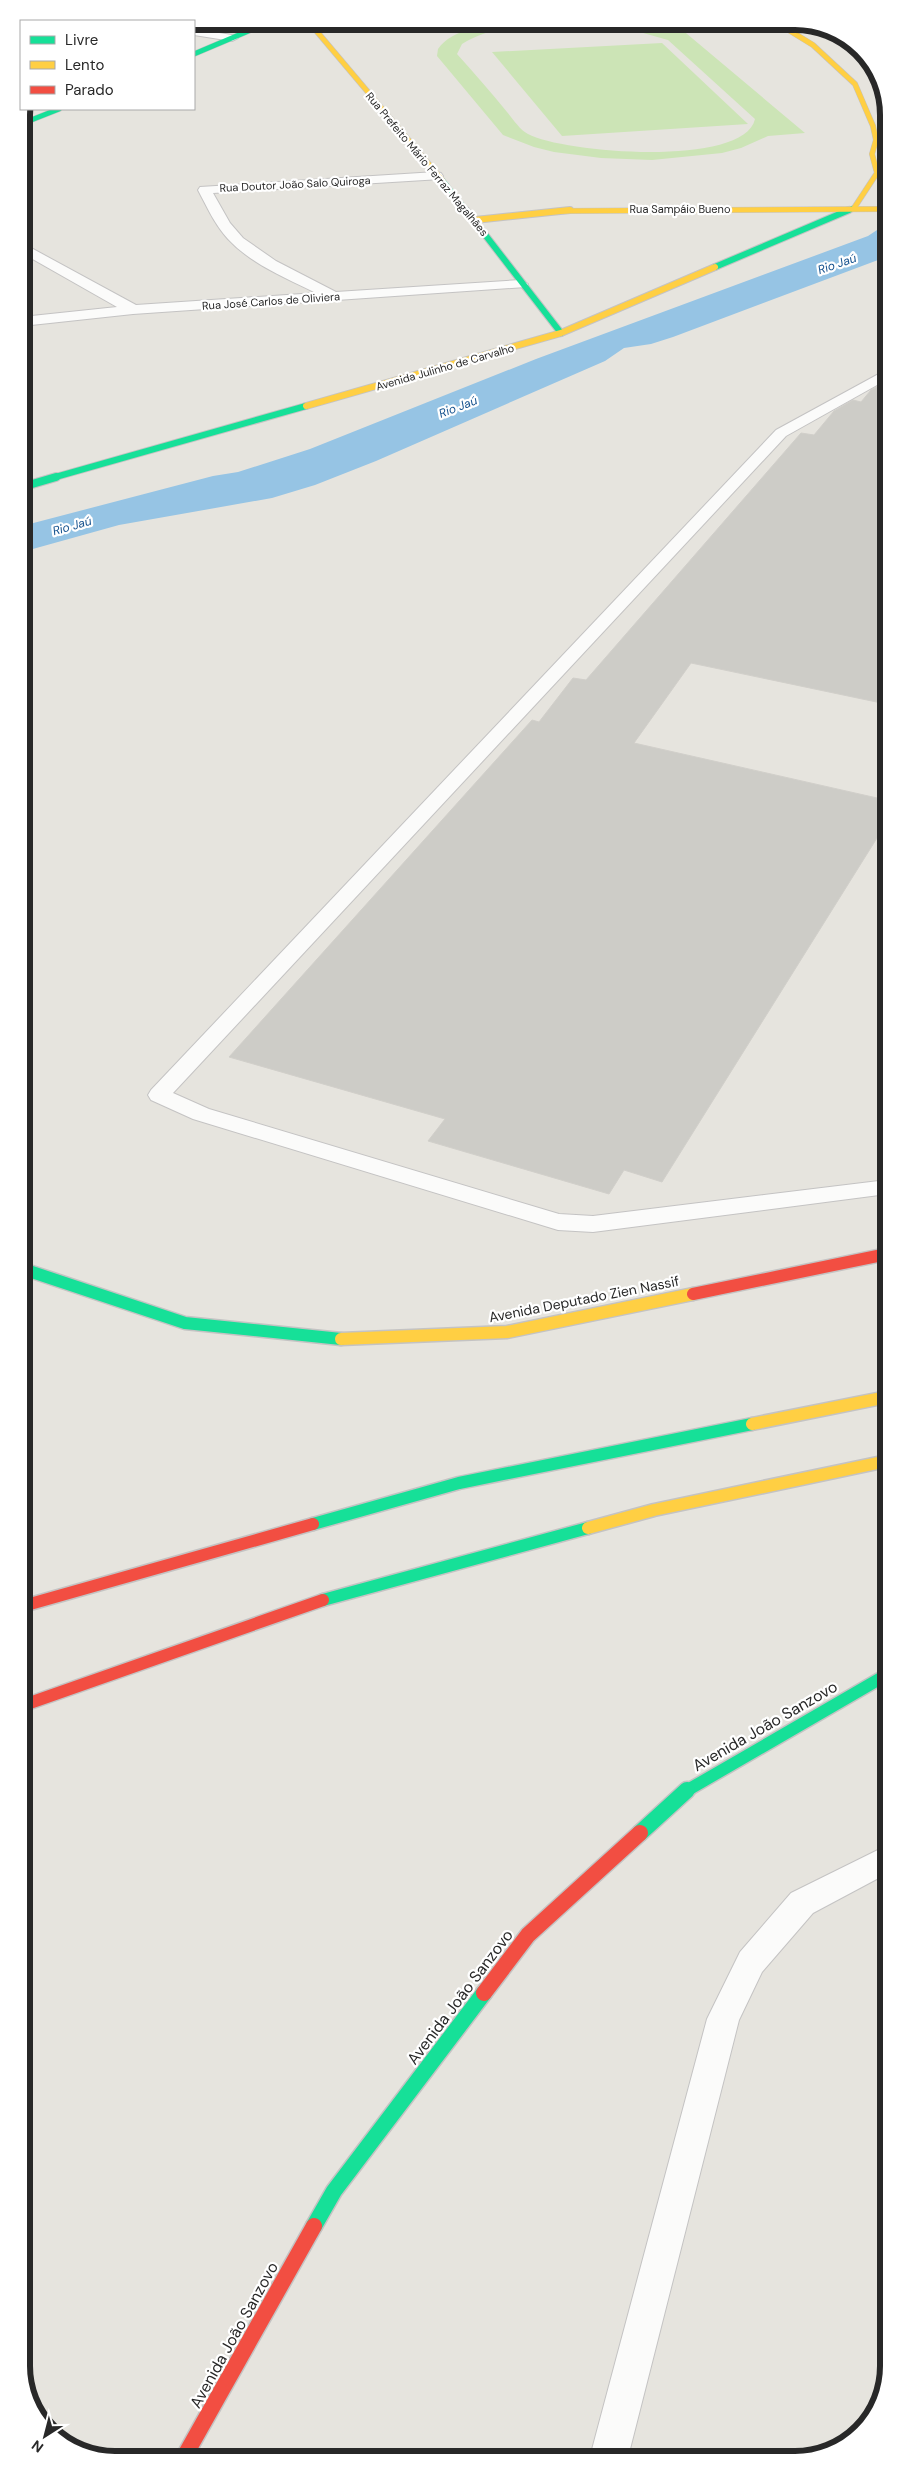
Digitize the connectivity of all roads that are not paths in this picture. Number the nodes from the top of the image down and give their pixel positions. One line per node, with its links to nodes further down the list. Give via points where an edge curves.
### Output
1 (255, 30): 5 (main road)
2 (315, 30): 9 (main road, Rua Prefeito Mário Ferraz Magalhães)
3 (788, 30): 10 (main road, via 813,44 855,84 873,126 876,140 872,154 877,173)
4 (195, 32): 5 (street)
5 (232, 38): 6 (main road)
6 (195, 54)
7 (57, 110): 8 (main road)
8 (30, 121)
9 (436, 176): 12 (main road, Rua Prefeito Mário Ferraz Magalhães); 15 (street, Rua Doutor João Salo Quiroga, via 205,190 219,218 238,241)
10 (854, 208): 11 (main road, Rua Sampáio Bueno); 12 (main road, Rua Sampáio Bueno, via 570,210); 18 (main road, Avenida Julinho de Carvalho)
11 (880, 209)
12 (475, 220): 14 (main road, Rua Prefeito Mário Ferraz Magalhães)
13 (30, 252): 16 (street)
14 (521, 284): 15 (street, Rua José Carlos de Oliviera); 18 (main road, Rua Prefeito Mário Ferraz Magalhães)
15 (332, 296): 16 (street, Rua José Carlos de Oliviera)
16 (133, 310): 17 (street, Rua José Carlos de Oliviera)
17 (30, 321)
18 (561, 333): 20 (main road, Avenida Julinho de Carvalho)
19 (880, 377): 21 (lane, via 781,433 159,1095 201,1114 558,1222 593,1224)
20 (30, 485)
21 (880, 1188)
22 (880, 1255): 23 (main road, Avenida Deputado Zien Nassif, via 507,1332 348,1340 185,1323)
23 (30, 1271)
24 (880, 1398): 26 (main road, via 460,1483)
25 (880, 1464): 28 (main road, via 654,1510 330,1598)
26 (30, 1604)
27 (880, 1679): 30 (main road, Avenida João Sanzovo, via 687,1790 528,1935 334,2191)
28 (30, 1703)
29 (880, 1862): 31 (lane, via 802,1903 751,1962 723,2019)
30 (188, 2451)
31 (611, 2451)

